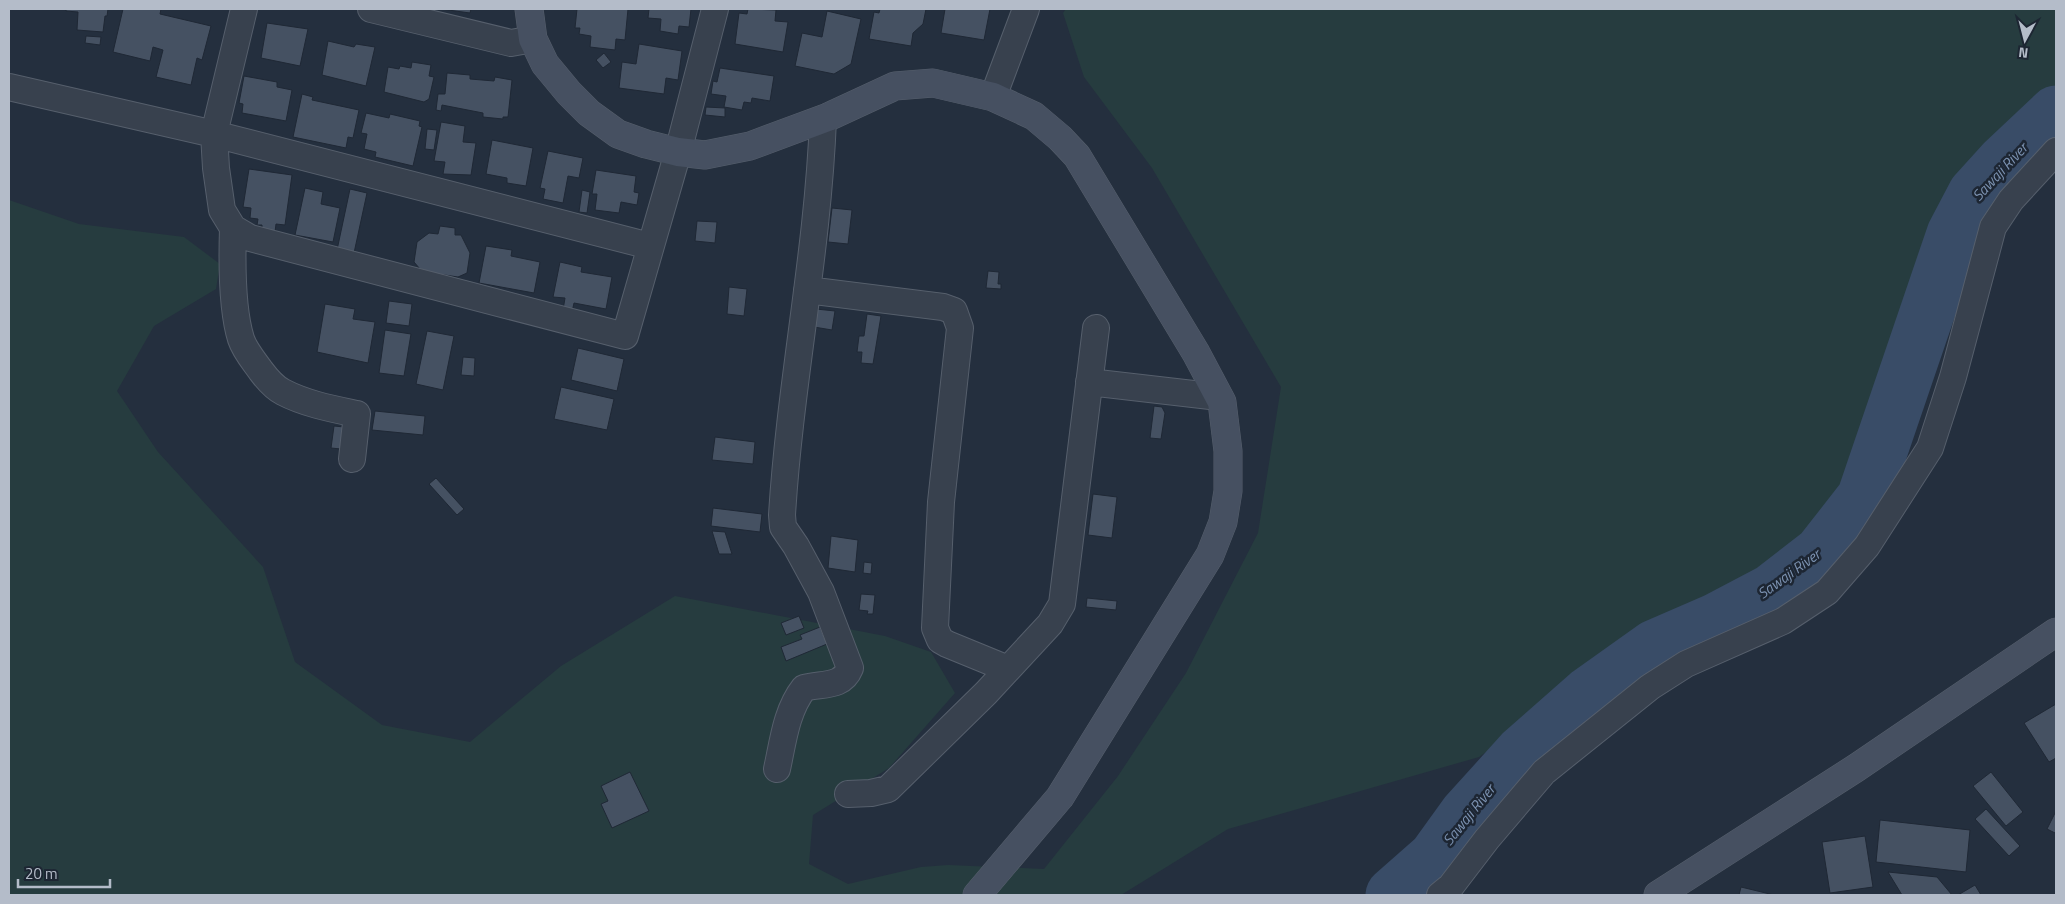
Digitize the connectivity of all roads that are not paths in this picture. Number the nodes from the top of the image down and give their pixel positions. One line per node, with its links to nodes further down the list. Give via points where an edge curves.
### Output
1 (244, 9): 10 (street)
2 (371, 9): 6 (street, via 511,43)
3 (529, 9): 6 (street)
4 (715, 9): 11 (street)
5 (1026, 9): 8 (street)
6 (533, 39): 11 (street, via 545,64 589,113 618,134)
7 (9, 87): 10 (street)
8 (993, 97): 9 (street, via 933,83 895,86); 18 (street, via 1034,116 1077,156 1196,353)
9 (823, 119): 11 (street, via 750,146 705,155); 15 (street)
10 (214, 134): 13 (street, via 222,210); 14 (street)
11 (678, 152): 14 (street)
12 (2056, 152): 25 (street, via 2011,200 1993,227 1953,377 1930,448 1867,546 1827,592 1783,621 1686,664 1650,687 1544,772 1451,886)
13 (233, 228): 14 (street, via 250,238 625,336); 19 (street, via 237,312 241,339 249,355 282,392 357,414)
14 (650, 246)
15 (807, 290): 21 (street, via 954,311 960,328 941,502 935,628 940,640); 22 (street, via 795,374 783,527 821,592 850,668 846,677 837,683 804,688 797,697)
16 (1096, 328): 17 (street)
17 (1089, 382): 18 (street); 21 (street, via 1062,604 1050,624)
18 (1219, 397): 24 (street, via 1228,451 1228,491 1223,522 1210,554 1060,797)
19 (352, 459)
20 (2056, 632): 26 (street, via 1856,768)
21 (1008, 669): 23 (street, via 888,789)
22 (777, 769)
23 (848, 794)
24 (977, 895)
25 (1440, 895)
26 (1658, 895)

